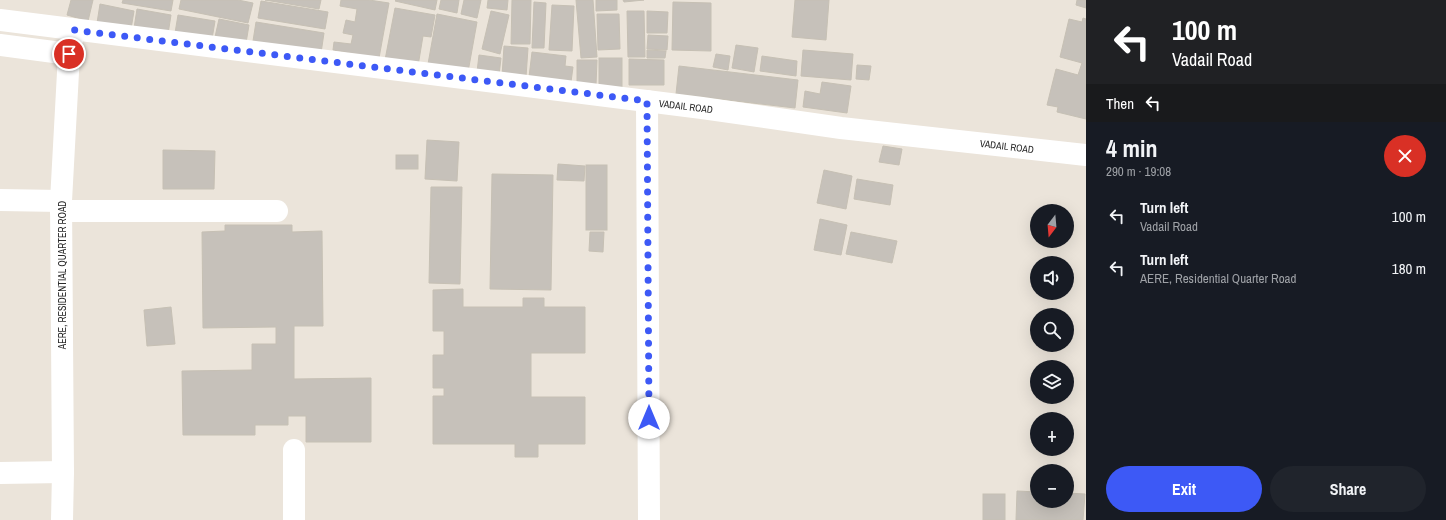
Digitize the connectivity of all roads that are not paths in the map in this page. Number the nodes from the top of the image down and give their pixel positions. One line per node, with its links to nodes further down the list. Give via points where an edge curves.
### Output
1 (0, 20): 2 (street, VADAIL ROAD)
2 (74, 30): 4 (street, AERE, RESIDENTIAL QUARTER ROAD); 5 (street, VADAIL ROAD)
3 (0, 46): 4 (street)
4 (69, 54): 8 (street, AERE, RESIDENTIAL QUARTER ROAD)
5 (647, 101): 6 (street, VADAIL ROAD, via 841,128); 15 (street)
6 (1086, 155)
7 (0, 200): 8 (street)
8 (61, 206): 9 (street); 11 (street, AERE, RESIDENTIAL QUARTER ROAD)
9 (277, 211)
10 (294, 450): 14 (street)
11 (63, 472): 12 (street); 13 (street, AERE, RESIDENTIAL QUARTER ROAD)
12 (0, 473)
13 (62, 520)
14 (294, 520)
15 (649, 520)

